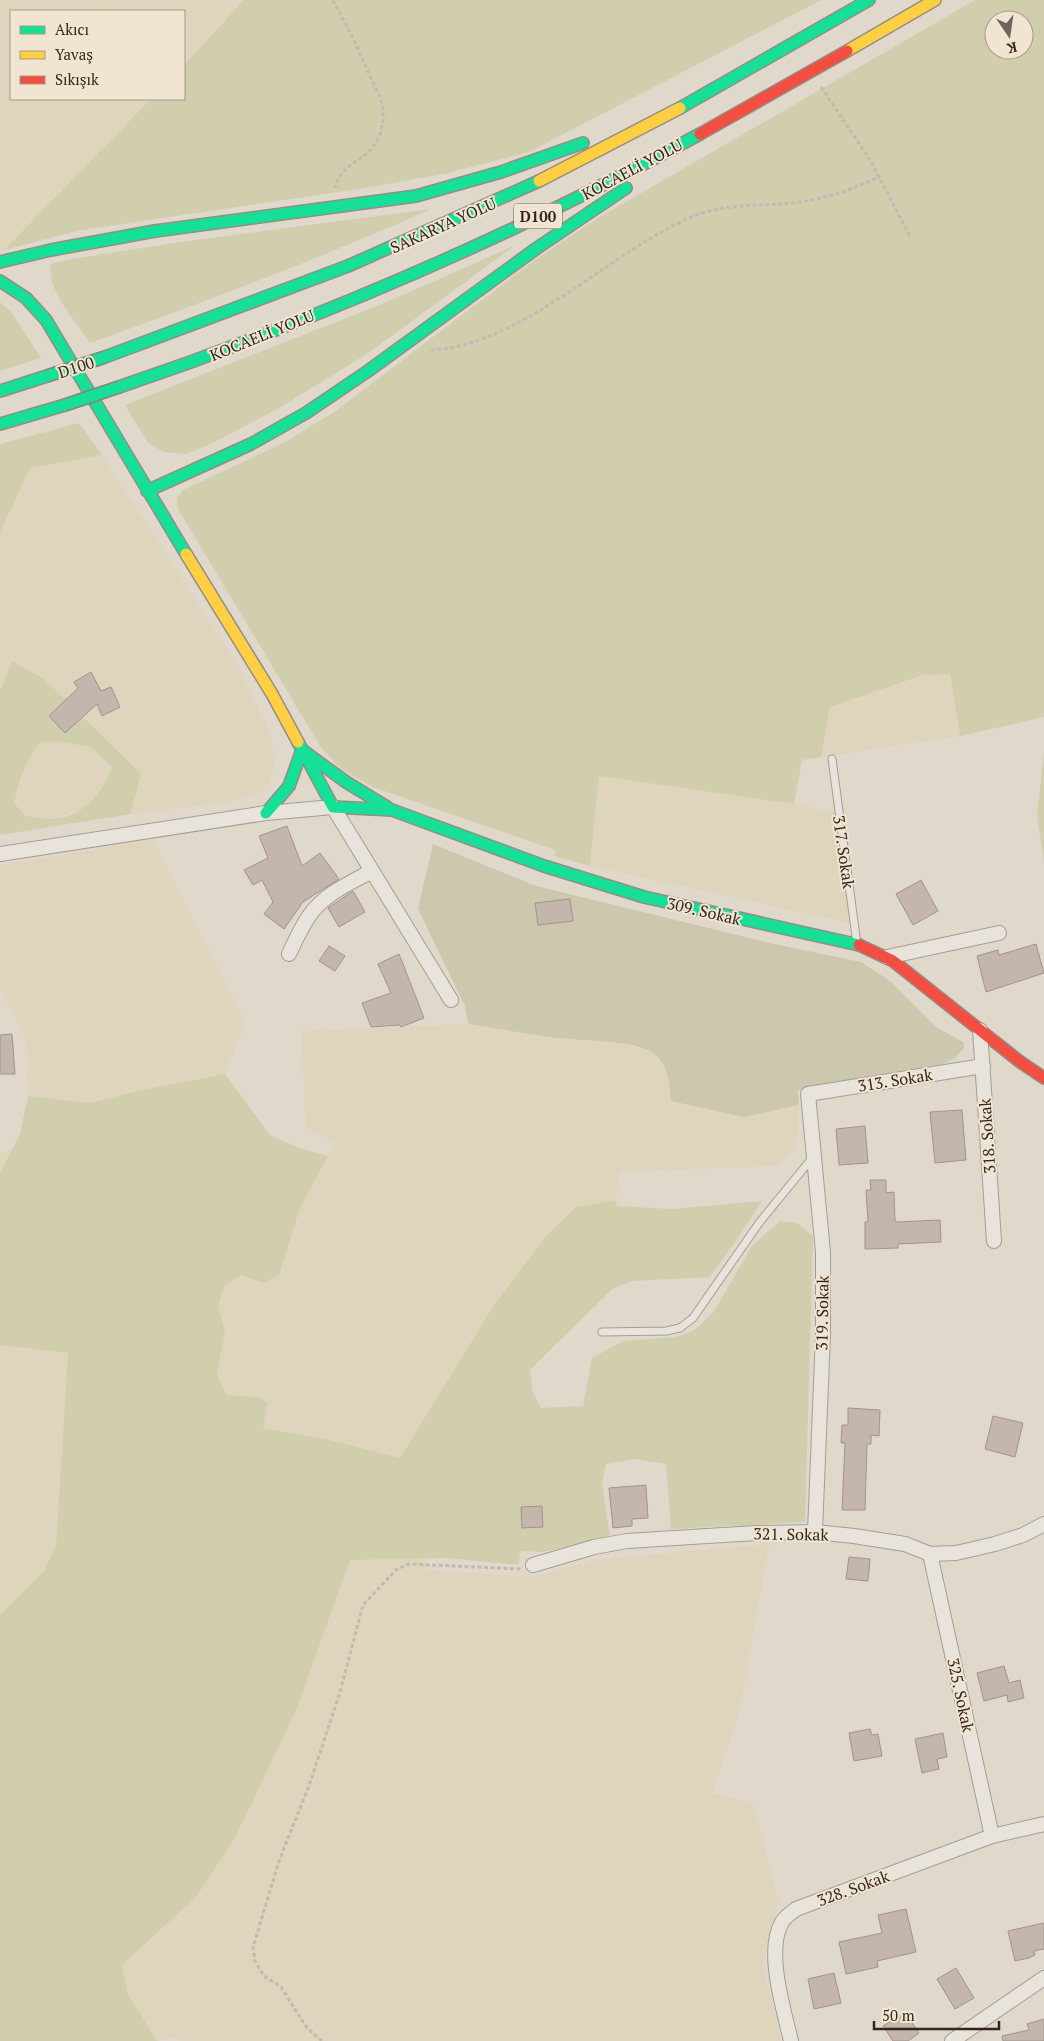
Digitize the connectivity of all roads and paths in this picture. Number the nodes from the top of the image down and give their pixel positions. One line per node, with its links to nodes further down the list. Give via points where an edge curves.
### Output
1 (333, 0): 8 (path, via 352,34 382,104 383,124 377,143 365,157 337,178)
2 (869, 0): 5 (main road, SAKARYA YOLU / D100)
3 (935, 0): 4 (main road, KOCAELİ YOLU / D100)
4 (811, 72): 6 (main road, KOCAELİ YOLU / D100); 7 (path)
5 (723, 84): 8 (main road, via 529,165 416,196); 13 (main road, SAKARYA YOLU / D100, via 584,159 454,220 278,295)
6 (752, 106): 14 (main road, KOCAELİ YOLU / D100, via 581,196 466,250 187,365); 17 (main road, via 570,224 378,365 322,402 242,448)
7 (880, 178): 9 (path); 12 (path, via 830,197 714,208 640,244 557,300 503,329 464,344)
8 (332, 208): 10 (main road, via 111,238)
9 (911, 238)
10 (0, 262)
11 (0, 281): 17 (main road, via 32,302 46,320)
12 (424, 350)
13 (106, 357): 15 (main road, D100 / D100, bridge)
14 (119, 387): 16 (main road, D100 / D100, bridge)
15 (0, 390)
16 (0, 424)
17 (147, 491): 18 (main road, via 272,694)
18 (302, 750): 20 (main road); 21 (main road); 22 (main road, via 289,786)
19 (832, 759): 26 (lane, 317. Sokak)
20 (333, 807): 21 (main road, 309. Sokak); 22 (street); 24 (street)
21 (392, 810): 26 (main road, 309. Sokak, via 544,866 644,897)
22 (266, 813): 23 (street)
23 (0, 854)
24 (372, 871): 27 (street, via 322,902 310,915); 29 (street)
25 (999, 933): 28 (street)
26 (858, 945): 28 (main road, 309. Sokak)
27 (289, 954)
28 (887, 957): 30 (main road, 309. Sokak)
29 (451, 1000)
30 (980, 1030): 31 (street, 318. Sokak); 32 (main road, 309. Sokak)
31 (983, 1066): 33 (street, 313. Sokak); 35 (street, 318. Sokak)
32 (1044, 1078)
33 (808, 1094): 34 (street, 319. Sokak)
34 (815, 1155): 36 (lane, via 759,1222 694,1318 680,1328 666,1332); 38 (street, 319. Sokak, via 823,1252)
35 (994, 1241)
36 (602, 1332)
37 (1044, 1524): 39 (street, 321. Sokak, via 995,1544 956,1553)
38 (815, 1532): 39 (street, 321. Sokak, via 885,1540); 40 (street, 321. Sokak, via 627,1541)
39 (930, 1554): 42 (street, 325. Sokak)
40 (533, 1565): 44 (path, via 517,1570 409,1564 397,1569 363,1604 340,1692 253,1947 255,1961 264,1976 281,1988 307,2028)
41 (1044, 1824): 42 (street, 328. Sokak)
42 (992, 1836): 45 (street, 328. Sokak, via 796,1909 782,1922 775,1953)
43 (1044, 1978): 46 (street)
44 (322, 2041)
45 (791, 2041)
46 (952, 2041)

